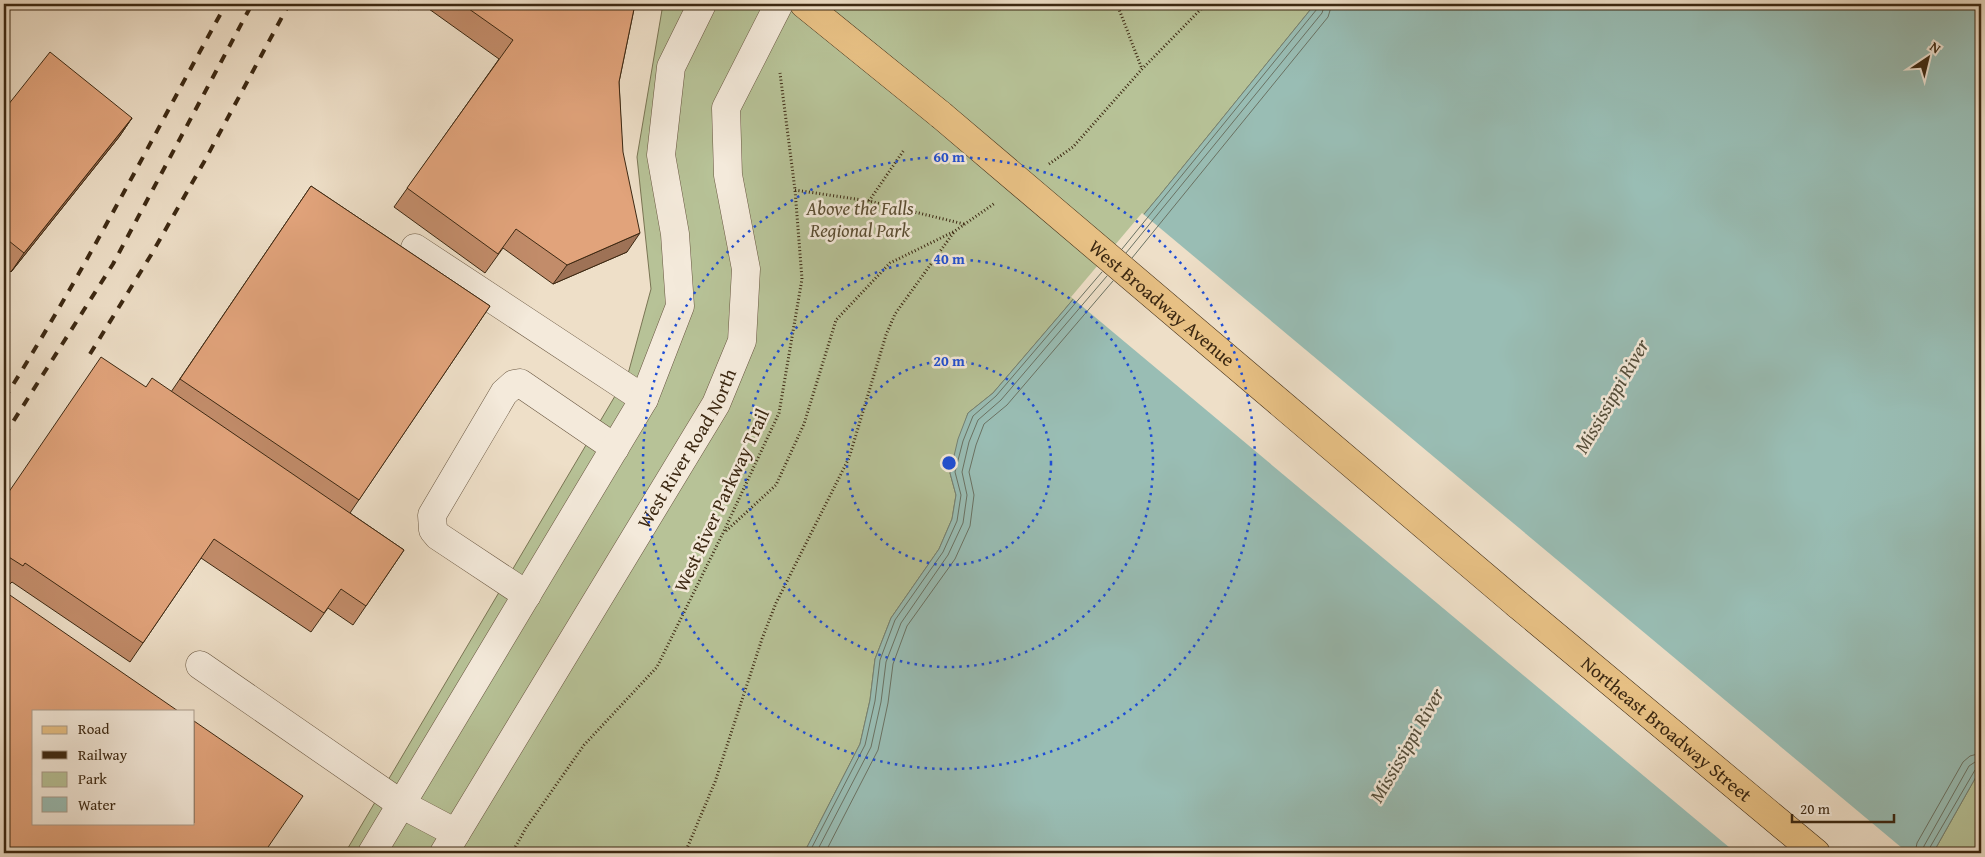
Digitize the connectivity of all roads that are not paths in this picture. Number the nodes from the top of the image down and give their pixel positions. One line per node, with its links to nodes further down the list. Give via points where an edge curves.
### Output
1 (702, 4): 5 (street, via 671,67 661,155 675,234 680,306)
2 (778, 4): 11 (street, West River Road North, via 726,108 728,175 746,269 742,342 716,404)
3 (804, 4): 8 (main road, West Broadway Avenue, bridge, via 941,115)
4 (415, 248): 5 (street)
5 (644, 399): 6 (street)
6 (615, 448): 7 (street); 7 (street, via 520,383 504,393 432,515 433,530)
7 (527, 594): 10 (street)
8 (1517, 604): 13 (main road, Northeast Broadway Street)
9 (200, 665): 10 (street)
10 (401, 804): 11 (street); 12 (street)
11 (450, 843)
12 (372, 853)
13 (1816, 853)

